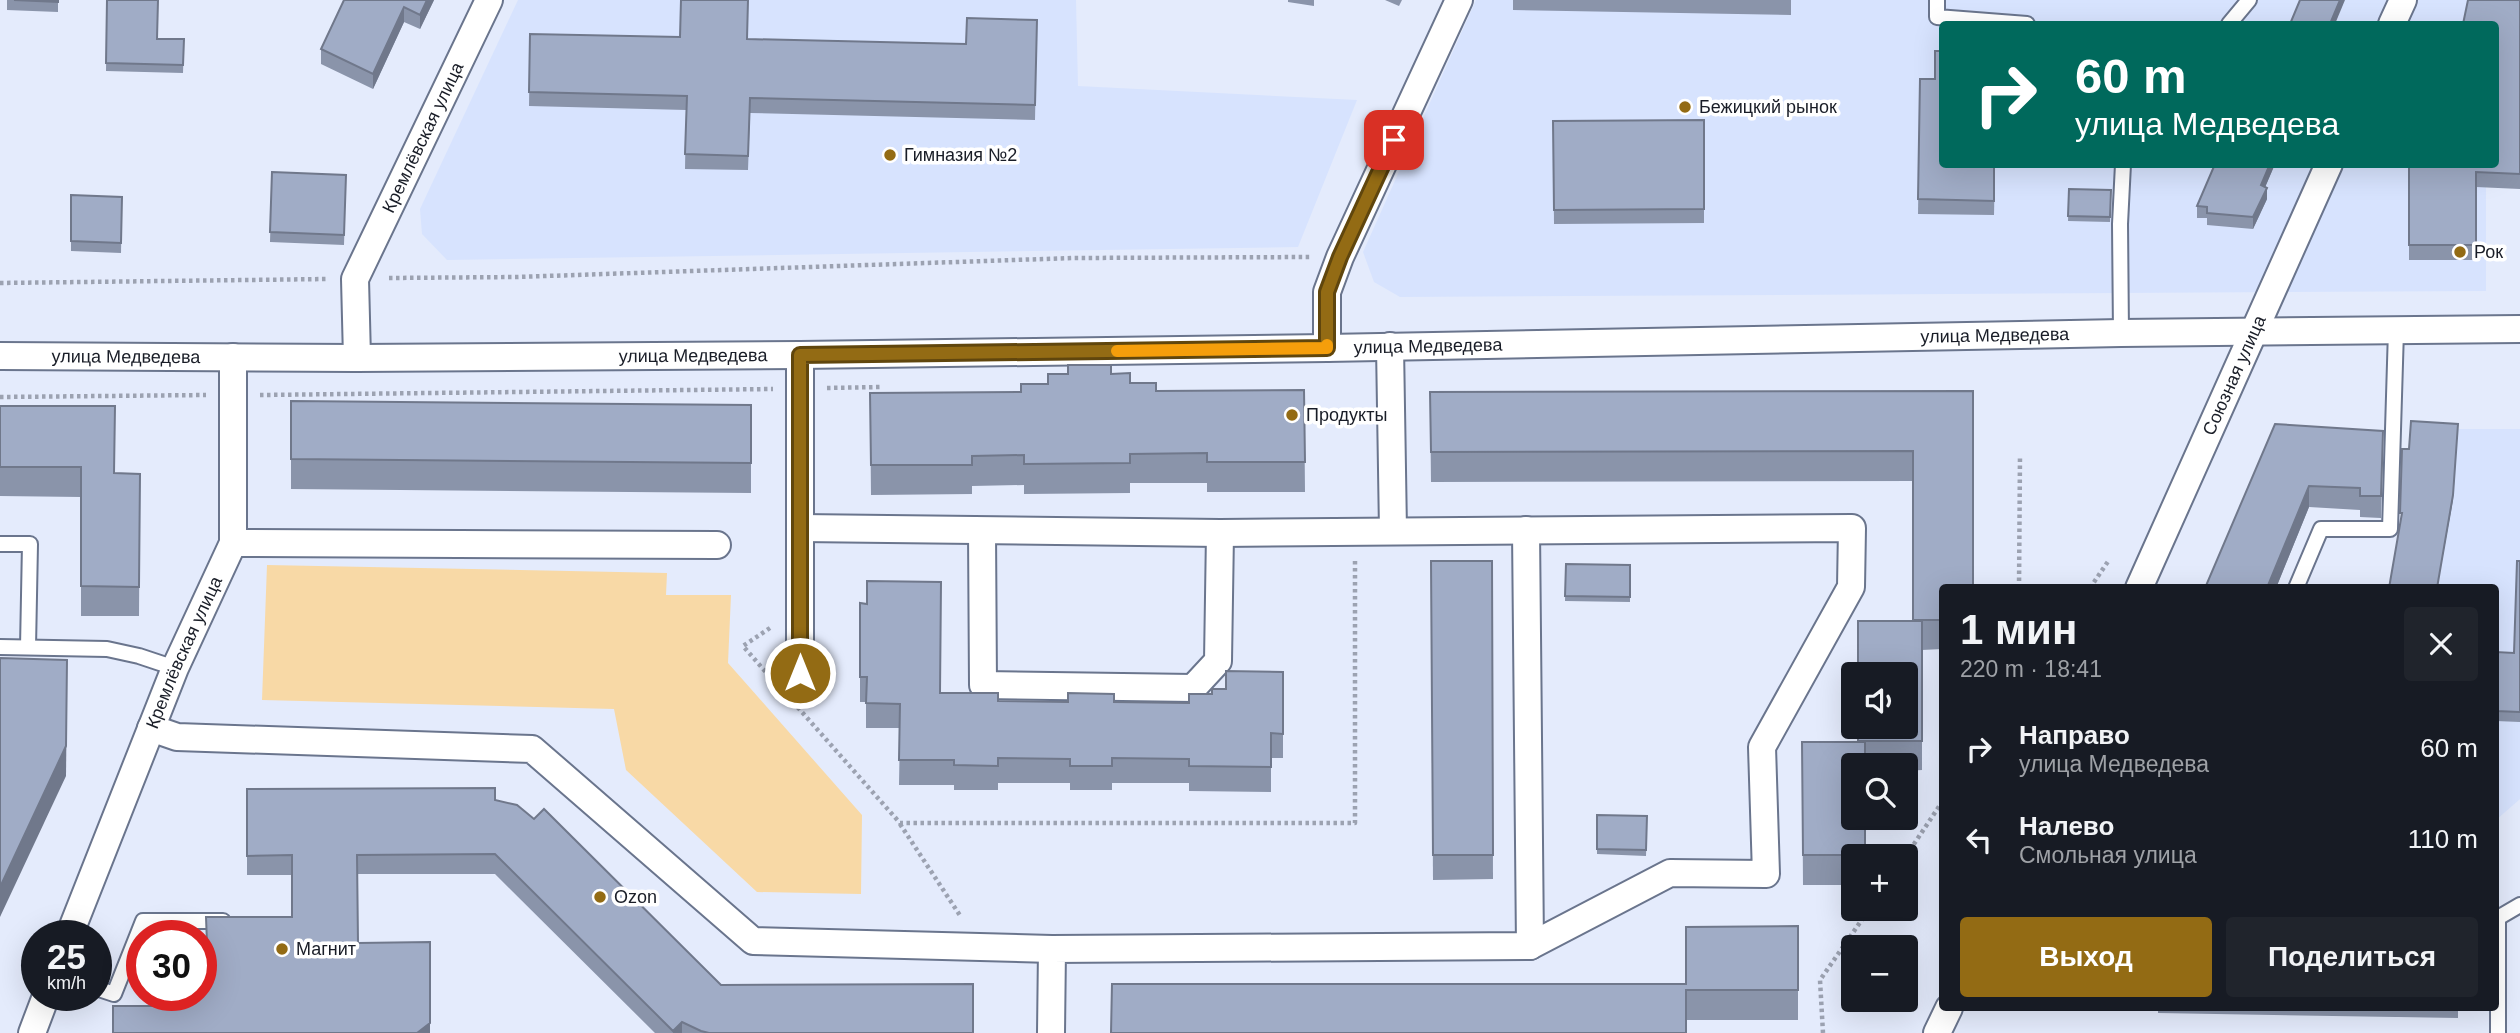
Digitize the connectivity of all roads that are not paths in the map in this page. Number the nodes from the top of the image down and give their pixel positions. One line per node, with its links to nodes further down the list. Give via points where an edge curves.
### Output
1 (489, 0): 20 (street, Кремлёвская улица, via 355,279)
2 (1459, 0): 16 (street, via 1340,257 1327,292)
3 (1937, 0): 6 (lane, via 1937,17)
4 (2249, 0): 7 (lane)
5 (2403, 0): 8 (street)
6 (1988, 21)
7 (2232, 21)
8 (2393, 21)
9 (2123, 168): 13 (lane)
10 (2327, 168): 14 (street, Союзная улица)
11 (2520, 329): 12 (street, улица Медведева)
12 (2396, 330): 14 (street, улица Медведева); 30 (lane, via 2390,529 2321,529)
13 (2121, 332): 14 (street, улица Медведева); 15 (street, улица Медведева)
14 (2254, 332): 29 (street, Союзная улица)
15 (1391, 346): 16 (street, улица Медведева); 24 (street)
16 (1327, 348): 17 (street, улица Медведева)
17 (800, 355): 20 (street, улица Медведева); 21 (street)
18 (0, 356): 19 (street, улица Медведева)
19 (233, 358): 20 (street, улица Медведева); 26 (street, Кремлёвская улица)
20 (357, 358)
21 (801, 528): 23 (street); 34 (street, via 800,607)
22 (1526, 530): 24 (street); 40 (street); 40 (street, via 1852,528 1851,587 1762,747 1766,874 1670,873)
23 (982, 531): 25 (street); 25 (street, via 983,685 1193,688 1218,661)
24 (1393, 531): 25 (street)
25 (1220, 533)
26 (233, 543): 28 (street); 33 (street, Кремлёвская улица)
27 (0, 544): 32 (lane, via 30,544)
28 (717, 545)
29 (2141, 584)
30 (2298, 584)
31 (0, 647): 32 (lane)
32 (29, 648): 33 (lane, via 107,649)
33 (175, 668): 35 (street, Кремлёвская улица)
34 (790, 681)
35 (150, 728): 38 (street, Кремлёвская улица); 41 (street, via 177,737 532,749 753,941)
36 (2520, 905): 37 (lane)
37 (2499, 917)
38 (75, 920)
39 (236, 921): 42 (lane, via 143,921)
40 (1531, 946): 41 (street)
41 (1052, 948): 47 (street)
42 (112, 992)
43 (40, 1011): 46 (street)
44 (1948, 1011): 48 (street)
45 (2498, 1011): 49 (lane)
46 (32, 1033)
47 (1051, 1033)
48 (1937, 1033)
49 (2498, 1033)

